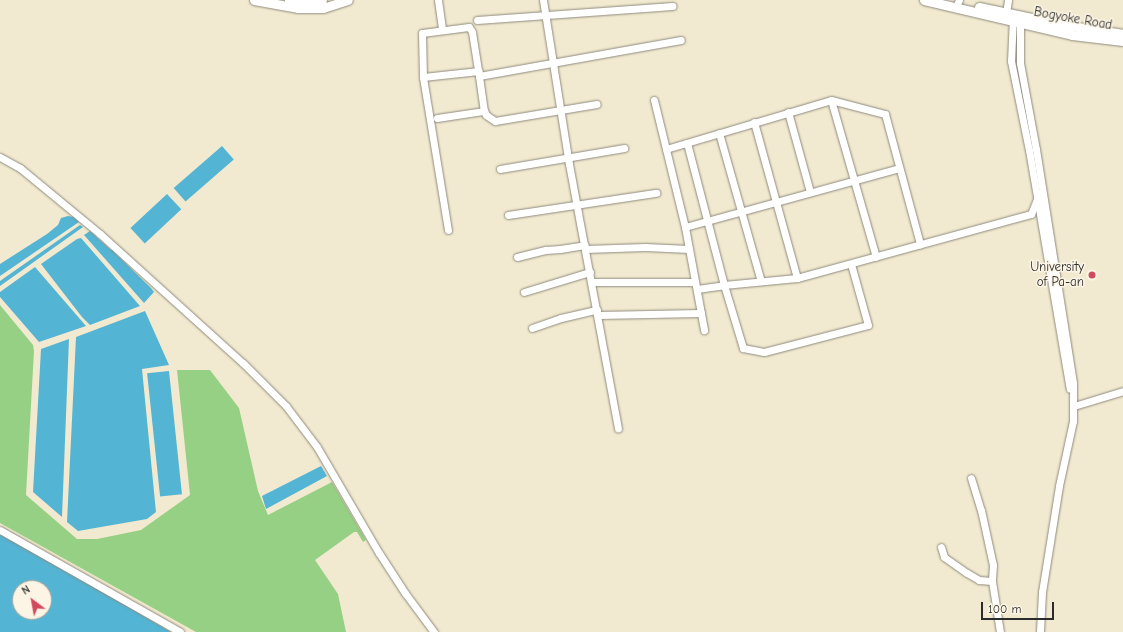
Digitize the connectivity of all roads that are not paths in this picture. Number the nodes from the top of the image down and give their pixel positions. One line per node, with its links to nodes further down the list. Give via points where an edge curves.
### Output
1 (254, 0): 4 (main road, via 298,8 324,8)
2 (289, 0): 3 (main road)
3 (322, 0)
4 (348, 0)
5 (438, 0): 14 (street)
6 (543, 0): 11 (street)
7 (924, 0): 12 (main road, Bogyoke Road)
8 (1008, 0): 12 (street)
9 (955, 1): 12 (main road, Bogyoke Road)
10 (673, 6): 11 (street)
11 (545, 15): 13 (street); 18 (street)
12 (1014, 18): 15 (main road, Bogyoke Road); 17 (main road, Bogyoke Road, via 1072,35); 33 (street, via 1010,52)
13 (477, 20)
14 (442, 30): 19 (street, via 469,27); 20 (street, via 426,31 421,35)
15 (1123, 34)
16 (681, 40): 18 (street)
17 (1123, 41)
18 (552, 64): 19 (street); 24 (street)
19 (479, 74): 20 (street); 25 (street)
20 (423, 77): 48 (street)
21 (654, 100): 32 (street)
22 (831, 100): 26 (street); 37 (street, via 885,114); 38 (street)
23 (597, 104): 24 (street)
24 (560, 111): 25 (street, via 495,121); 35 (street)
25 (484, 112): 27 (street)
26 (788, 112): 28 (street); 39 (street)
27 (437, 118)
28 (754, 122): 29 (street); 42 (street)
29 (719, 133): 30 (street); 44 (street)
30 (687, 143): 32 (street); 46 (street)
31 (624, 148): 35 (street)
32 (666, 149): 47 (street)
33 (1033, 150): 41 (street); 66 (street)
34 (0, 157): 75 (street, via 20,168 100,234 243,363 286,406 317,447 405,593)
35 (568, 157): 36 (street); 43 (street)
36 (500, 168)
37 (899, 168): 38 (street); 49 (street)
38 (855, 181): 39 (street); 53 (street)
39 (810, 192): 42 (street)
40 (656, 193): 43 (street)
41 (1037, 198): 49 (street, via 1031,214); 66 (street)
42 (777, 201): 44 (street); 56 (street)
43 (577, 204): 45 (street); 50 (street)
44 (741, 212): 46 (street); 57 (street)
45 (508, 215)
46 (707, 221): 47 (street); 59 (street)
47 (685, 227): 51 (street)
48 (448, 230)
49 (920, 244): 53 (street)
50 (585, 247): 51 (street); 52 (street, via 546,250); 55 (street)
51 (689, 249): 60 (street)
52 (517, 257)
53 (876, 257): 54 (street)
54 (851, 264): 56 (street); 59 (street, via 868,325 764,352 743,348)
55 (590, 272): 58 (street); 61 (street)
56 (797, 278): 57 (street)
57 (761, 281): 59 (street)
58 (592, 282): 60 (street); 62 (street)
59 (724, 285): 60 (street)
60 (696, 286): 63 (street)
61 (524, 292)
62 (597, 312): 63 (street); 64 (street, via 561,318); 69 (street)
63 (701, 313): 65 (street)
64 (532, 328)
65 (704, 330)
66 (1065, 347): 68 (street)
67 (1123, 391): 68 (street)
68 (1074, 406): 77 (street, via 1058,486 1042,592)
69 (618, 429)
70 (971, 478): 73 (street, via 981,510 992,565)
71 (0, 530): 74 (street)
72 (942, 547): 73 (street, via 944,557 967,573 979,580)
73 (992, 581): 76 (street)
74 (180, 632)
75 (434, 632)
76 (1000, 632)
77 (1040, 632)

